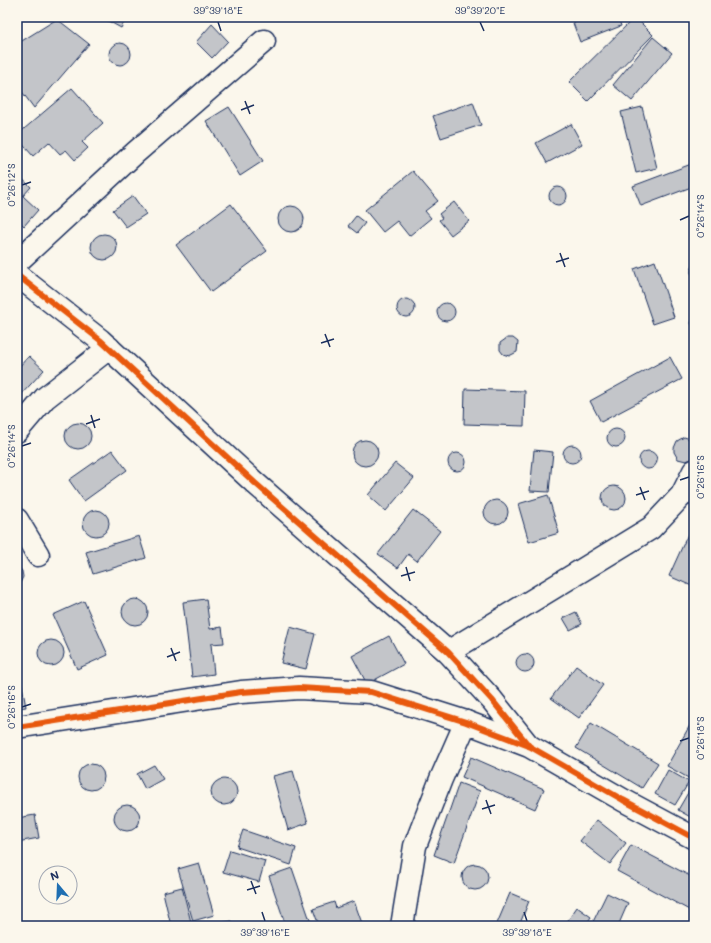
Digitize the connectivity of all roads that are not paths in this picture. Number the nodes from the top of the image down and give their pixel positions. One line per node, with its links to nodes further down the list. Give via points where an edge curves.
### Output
1 (264, 41): 2 (street, via 135,153)
2 (17, 262)
3 (17, 275): 4 (street)
4 (109, 348): 5 (street, via 45,398); 9 (street, via 255,483)
5 (17, 431)
6 (694, 471): 9 (street, via 682,495 651,528)
7 (17, 520): 8 (street)
8 (38, 555)
9 (448, 652): 12 (street)
10 (466, 722): 11 (street, via 371,692 299,688 241,692); 12 (street); 14 (street, via 415,846)
11 (17, 727)
12 (529, 746): 13 (street)
13 (694, 838)
14 (402, 926)

